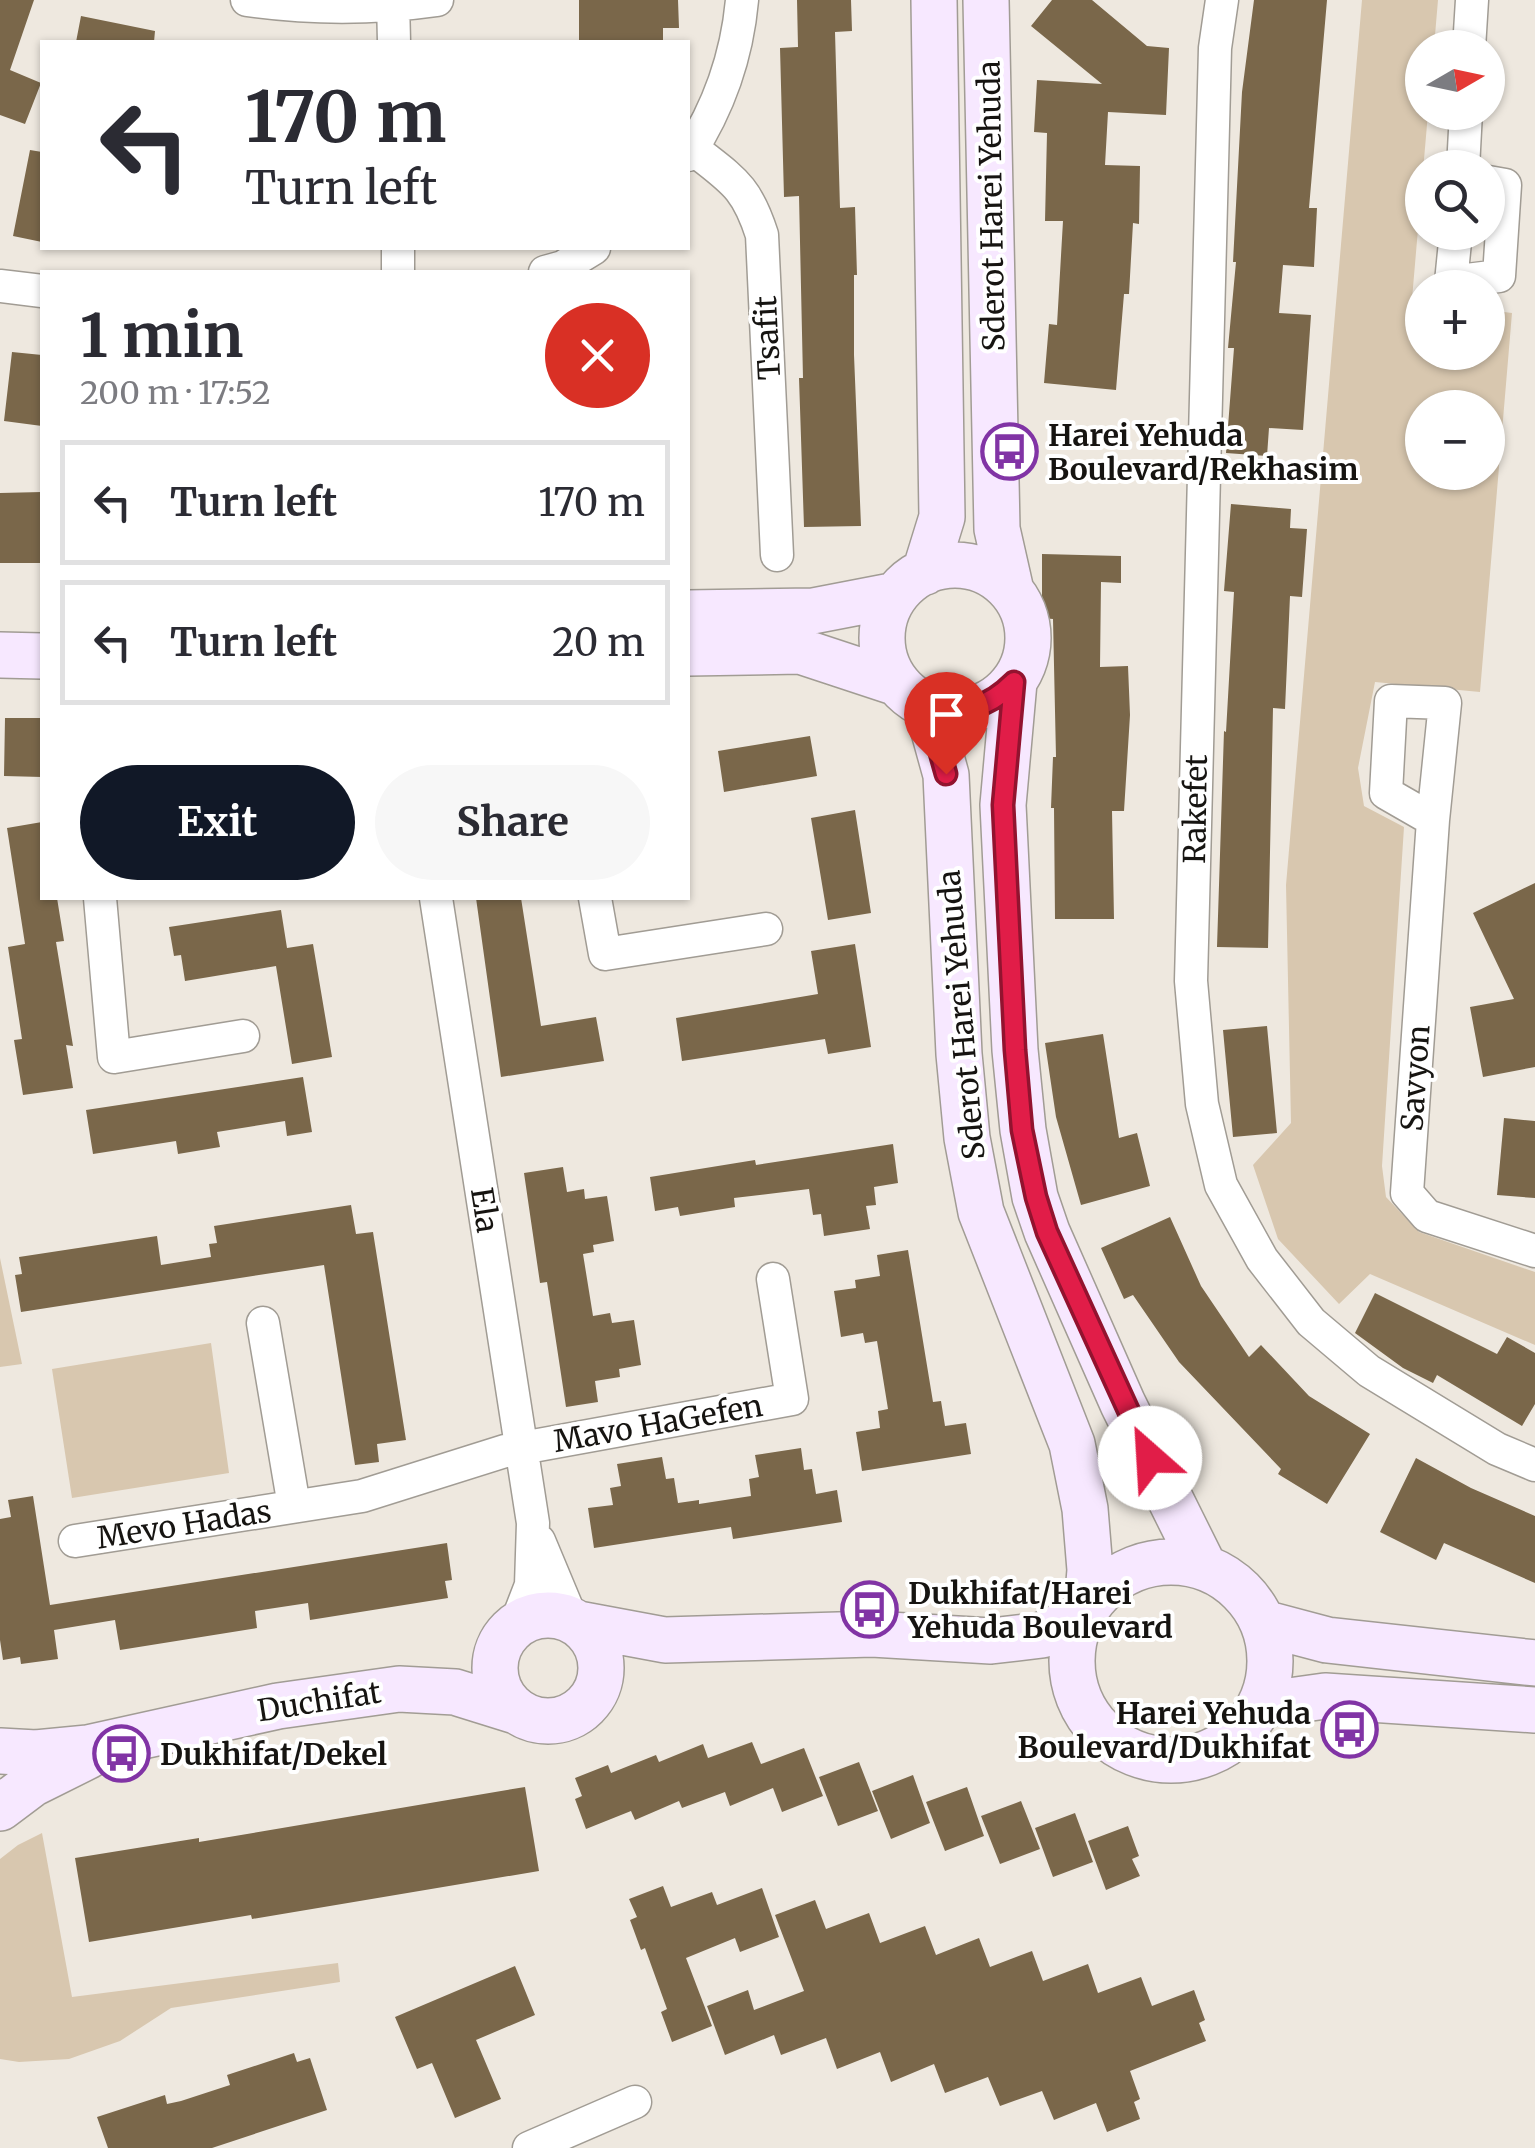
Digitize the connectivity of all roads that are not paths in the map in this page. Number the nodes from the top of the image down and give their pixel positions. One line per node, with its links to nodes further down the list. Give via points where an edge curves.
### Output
1 (247, 0): 8 (street, via 292,6)
2 (437, 0): 8 (street)
3 (742, 0): 11 (street, via 728,76)
4 (934, 0): 19 (street, Sderot Harei Yehuda, via 942,516)
5 (986, 0): 20 (street, Sderot Harei Yehuda, via 997,529)
6 (1222, 0): 37 (street, Rakefet, via 1215,48 1190,981 1202,1104 1221,1185 1262,1259 1311,1322 1369,1371)
7 (1472, 0): 9 (street)
8 (393, 3): 10 (street)
9 (1470, 30)
10 (394, 40)
11 (690, 152): 18 (street, Tsafit, via 734,181 751,202 762,235)
12 (591, 250): 15 (street)
13 (1454, 250): 14 (street, via 1451,282 1499,276)
14 (1501, 250)
15 (552, 270)
16 (0, 286): 17 (street)
17 (40, 292)
18 (777, 556)
19 (911, 583): 20 (street, via 943,566 962,565); 21 (street, via 813,611); 26 (street, via 882,630 883,648)
20 (1011, 591): 25 (street, via 1027,626 1024,664)
21 (690, 614)
22 (690, 653): 26 (street, via 800,651)
23 (0, 656): 24 (street)
24 (40, 656)
25 (1014, 682): 26 (street, via 965,711); 41 (street, Sderot Harei Yehuda, via 1003,805 1015,1050 1036,1197 1123,1404)
26 (912, 695): 42 (street, Sderot Harei Yehuda, via 946,774 967,1138 981,1212 1072,1444 1090,1570)
27 (1433, 820): 33 (street, Savyon, via 1407,1193 1427,1216)
28 (100, 900): 32 (street, via 114,1057)
29 (436, 900): 36 (street, Ela)
30 (596, 900): 31 (street, via 605,954)
31 (766, 929)
32 (242, 1036)
33 (1535, 1251)
34 (773, 1278): 36 (street, Mavo HaGefen, via 792,1399)
35 (264, 1323): 38 (street, Mevo Hadas)
36 (522, 1447): 38 (street, Mevo Hadas, via 383,1491); 39 (street, Ela)
37 (1535, 1465)
38 (294, 1506): 40 (street, Mevo Hadas)
39 (533, 1523): 43 (street, Ela); 45 (street, Ela, via 531,1584)
40 (75, 1541)
41 (1204, 1566): 42 (street, via 1139,1566 1110,1582); 44 (street, via 1250,1598)
42 (1085, 1612): 47 (street, via 1042,1635); 51 (street, via 1072,1658)
43 (576, 1622): 45 (street, via 539,1615); 46 (street, via 628,1636); 50 (street, via 600,1660)
44 (1264, 1623): 48 (street, via 1327,1640); 52 (street, via 1270,1678)
45 (508, 1634): 49 (street, via 449,1672); 54 (street, via 495,1659 497,1684)
46 (698, 1642): 47 (street, via 854,1634); 50 (street, via 637,1668)
47 (963, 1642): 51 (street, via 1020,1660)
48 (1535, 1663)
49 (399, 1688): 54 (street, via 455,1692); 55 (street, Duchifat, via 278,1706)
50 (591, 1699): 54 (street, via 556,1721)
51 (1079, 1700): 52 (street, via 1096,1728 1122,1748 1152,1760 1185,1761 1243,1732)
52 (1262, 1705): 53 (street, via 1325,1696)
53 (1535, 1710)
54 (516, 1711)
55 (123, 1742): 56 (street); 57 (street, via 48,1776)
56 (0, 1751)
57 (0, 1808)
58 (635, 2102): 59 (street)
59 (529, 2148)

